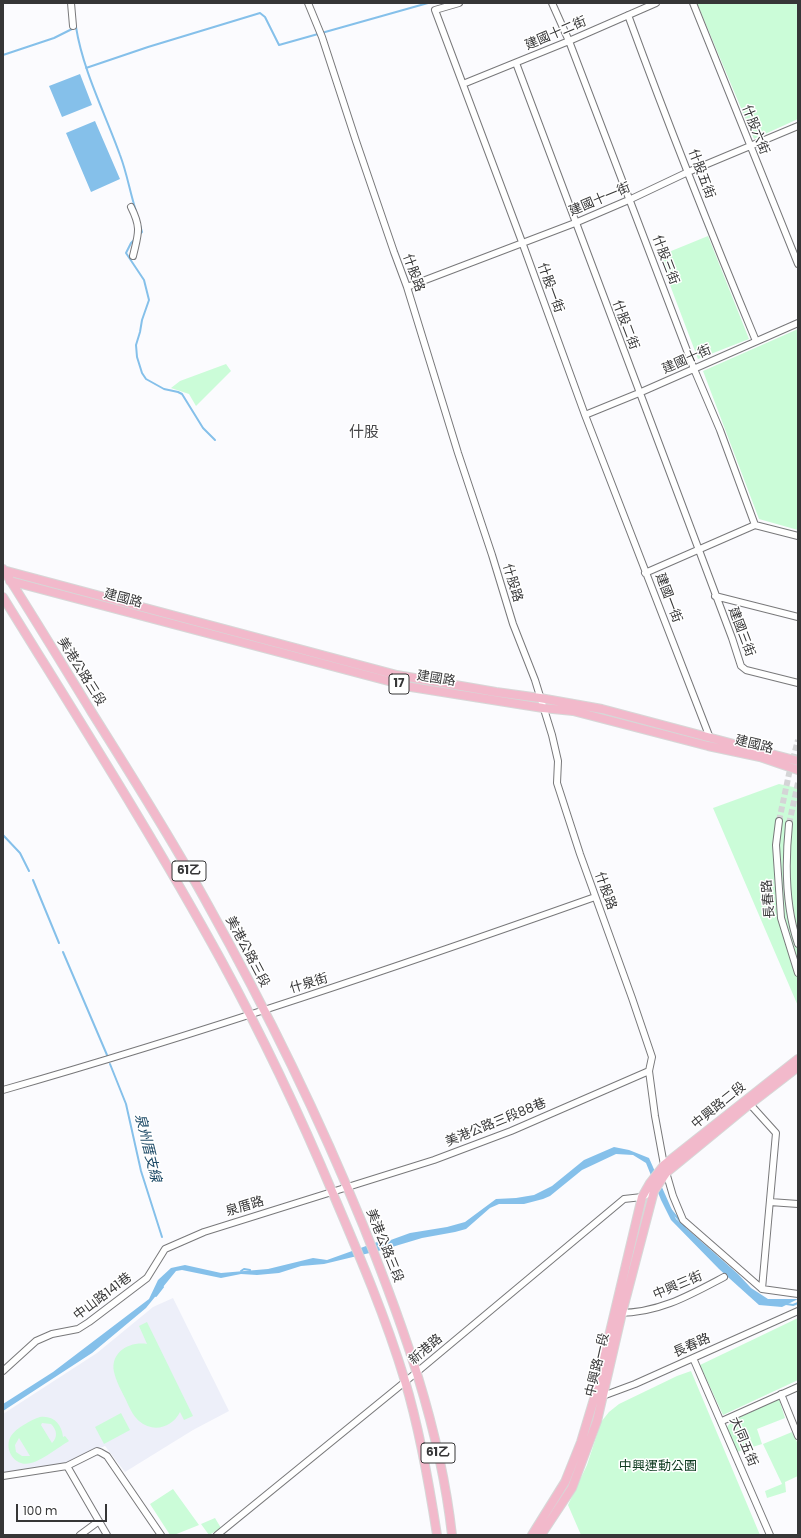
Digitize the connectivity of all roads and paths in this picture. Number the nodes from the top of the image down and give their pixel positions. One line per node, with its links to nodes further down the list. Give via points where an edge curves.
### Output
1 (71, 3): 9 (street)
2 (308, 3): 22 (street, 什股路, via 322,37)
3 (459, 3): 7 (street)
4 (552, 3): 10 (street, 什股三街)
5 (656, 3): 8 (street, 建國十二街)
6 (693, 3): 14 (street, 什股六街)
7 (450, 4): 12 (street, 什股一街, via 435,10)
8 (628, 15): 10 (street, 建國十二街); 15 (street, 什股五街)
9 (72, 26)
10 (569, 41): 11 (street, 建國十二街); 16 (street, 什股三街)
11 (516, 63): 12 (street, 建國十二街); 18 (street, 什股二街)
12 (463, 84): 19 (street, 什股一街)
13 (798, 126): 14 (street, 建國十一街)
14 (750, 146): 15 (street, 建國十一街); 21 (street, 什股六街)
15 (688, 172): 16 (street, 建國十一街); 24 (street, 什股五街, via 724,267)
16 (631, 199): 18 (street, 建國十一街); 25 (street, 什股三街)
17 (131, 207): 20 (street, via 139,229)
18 (575, 222): 19 (street, 建國十一街); 26 (street, 什股二街)
19 (522, 242): 22 (street, 建國十一街); 27 (street, 什股一街)
20 (133, 256)
21 (798, 264)
22 (407, 287): 39 (street, 什股路, via 513,624 529,662)
23 (798, 323): 24 (street, 建國十街)
24 (756, 341): 25 (street, 建國十街)
25 (694, 369): 26 (street, 建國十街); 28 (street, 什股三街)
26 (639, 394): 27 (street, 建國十街); 30 (street, 什股二街)
27 (585, 415): 32 (street, 什股一街)
28 (755, 525): 29 (street); 30 (street, 建國一街)
29 (798, 536)
30 (697, 549): 32 (street, 建國一街); 34 (street, 什股二街)
31 (3, 570): 33 (main road, 美港公路三段 / 61乙); 37 (main road, 建國路 / 17)
32 (645, 573): 41 (street, 建國一街)
33 (7, 581): 37 (main road, 建國路 / 17); 49 (main road, 美港公路三段 / 61乙, via 165,830)
34 (715, 596): 36 (street); 38 (street, 建國三街, via 741,666 746,670)
35 (3, 597): 50 (main road, 美港公路三段 / 61乙, via 150,836)
36 (798, 617)
37 (238, 637): 39 (main road, 建國路 / 17, via 397,675); 40 (main road, 建國路 / 17, via 411,687)
38 (798, 683)
39 (540, 698): 40 (street, 什股路); 41 (main road, 建國路 / 17, via 602,710)
40 (544, 708): 43 (main road, 建國路 / 17, via 599,717 760,757); 46 (street, 什股路, via 558,761 557,783)
41 (710, 738): 42 (main road, 建國路 / 17)
42 (798, 761)
43 (798, 770)
44 (779, 822): 48 (street, 長春路, via 776,845 781,918)
45 (789, 824): 47 (street, 長春路, via 787,883 793,929)
46 (596, 896): 49 (street, 什泉街); 53 (street, 什股路, via 652,1056)
47 (798, 944)
48 (798, 973)
49 (264, 1009): 50 (street, 什泉街); 58 (main road, 美港公路三段 / 61乙)
50 (249, 1014): 54 (street, 什泉街, via 111,1059); 59 (main road, 美港公路三段 / 61乙)
51 (798, 1059): 55 (main road, 中興路二段)
52 (798, 1067): 55 (main road, 中興路二段)
53 (649, 1071): 56 (street, 什股路); 58 (street, 美港公路三段88巷, via 511,1131)
54 (3, 1090)
55 (748, 1102): 56 (main road, 中興路二段); 61 (street, via 776,1133)
56 (665, 1169): 57 (main road, 中興路二段); 65 (street, 什股路, via 683,1220)
57 (656, 1183): 60 (main road, 中興路二段); 68 (main road, 中興路一段)
58 (348, 1188): 59 (street, 美港公路三段88巷); 71 (main road, 美港公路三段 / 61乙)
59 (333, 1192): 63 (street, 泉厝路, via 204,1232); 72 (main road, 美港公路三段 / 61乙, via 359,1253)
60 (642, 1197): 68 (main road, 中興路一段); 71 (street, 新港路, via 624,1199)
61 (770, 1202): 62 (street); 65 (street)
62 (798, 1204)
63 (165, 1249): 70 (street, 中山路141巷, via 147,1278 89,1322 78,1329 52,1334 36,1341)
64 (724, 1277): 68 (street, 中興三街, via 665,1306)
65 (762, 1289): 66 (street)
66 (798, 1294)
67 (798, 1311): 69 (street, 長春路)
68 (619, 1313): 75 (main road, 中興路一段); 76 (main road, 中興路一段)
69 (693, 1358): 75 (street, 長春路); 77 (street, 大同五街)
70 (3, 1371)
71 (417, 1372): 72 (street, 新港路); 87 (main road, 61乙, via 441,1467)
72 (405, 1381): 85 (street, 新港路); 86 (main road, 61乙, via 417,1427)
73 (798, 1387): 74 (street)
74 (781, 1394): 77 (street); 78 (street)
75 (604, 1396): 76 (street, 長春路); 89 (main road, 中興路一段, via 572,1488)
76 (594, 1399): 88 (main road, 中興路一段, via 565,1482)
77 (722, 1421): 90 (street, 大同五街)
78 (798, 1436)
79 (67, 1466): 80 (street); 81 (street); 84 (street, via 97,1451 107,1456)
80 (3, 1476)
81 (99, 1521): 82 (street); 83 (street)
82 (80, 1535)
83 (107, 1535)
84 (161, 1535)
85 (217, 1535)
86 (437, 1535)
87 (452, 1535)
88 (532, 1535)
89 (541, 1535)
90 (770, 1535)

